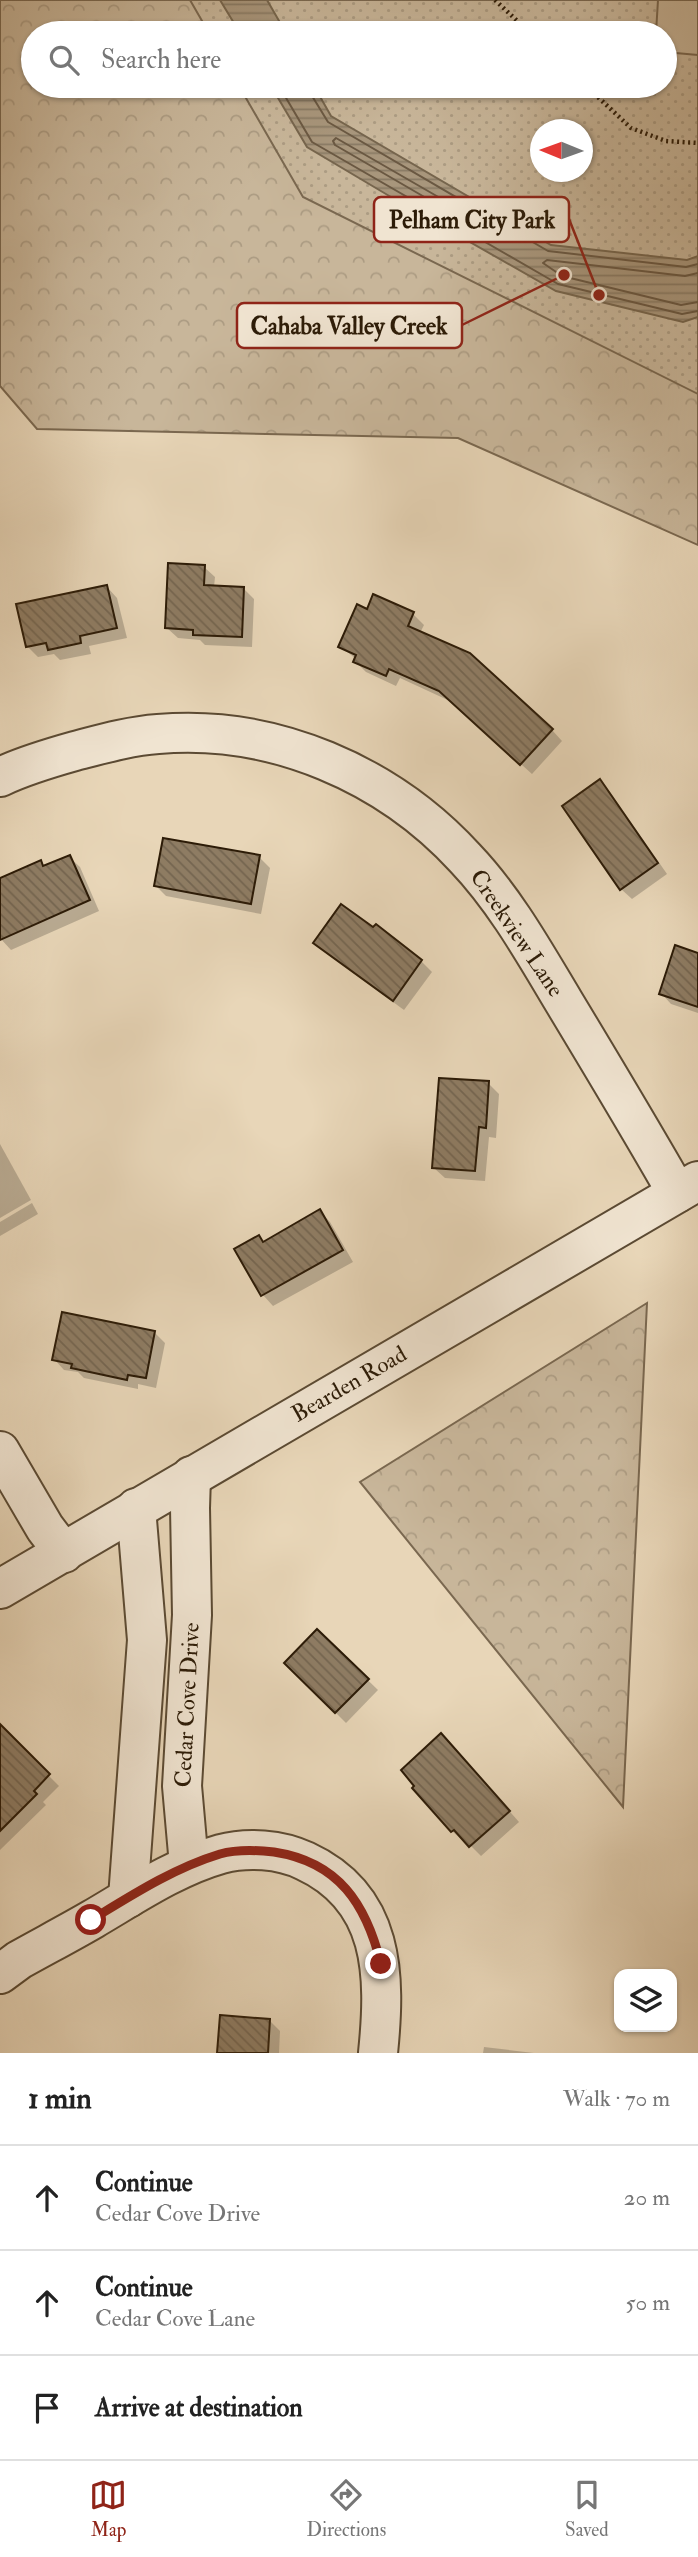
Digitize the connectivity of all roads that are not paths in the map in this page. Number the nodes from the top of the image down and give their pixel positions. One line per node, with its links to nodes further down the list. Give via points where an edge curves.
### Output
1 (0, 777): 2 (street, Creekview Lane, via 103,743 198,733 286,746 358,774 407,804 466,858 519,927)
2 (687, 1187): 4 (street, Bearden Road)
3 (0, 1451): 6 (street)
4 (191, 1476): 5 (street, Bearden Road); 8 (street, Cedar Cove Drive, via 192,1615 182,1786)
5 (136, 1508): 6 (street, Bearden Road); 9 (street, Cedar Cove Drive, via 147,1640)
6 (64, 1553): 7 (street, Bearden Road)
7 (0, 1590)
8 (189, 1865): 9 (street); 11 (street, via 224,1853 254,1850 293,1855 334,1877 366,1916 374,1936 383,1998)
9 (128, 1898): 10 (street)
10 (0, 1974)
11 (378, 2053)

